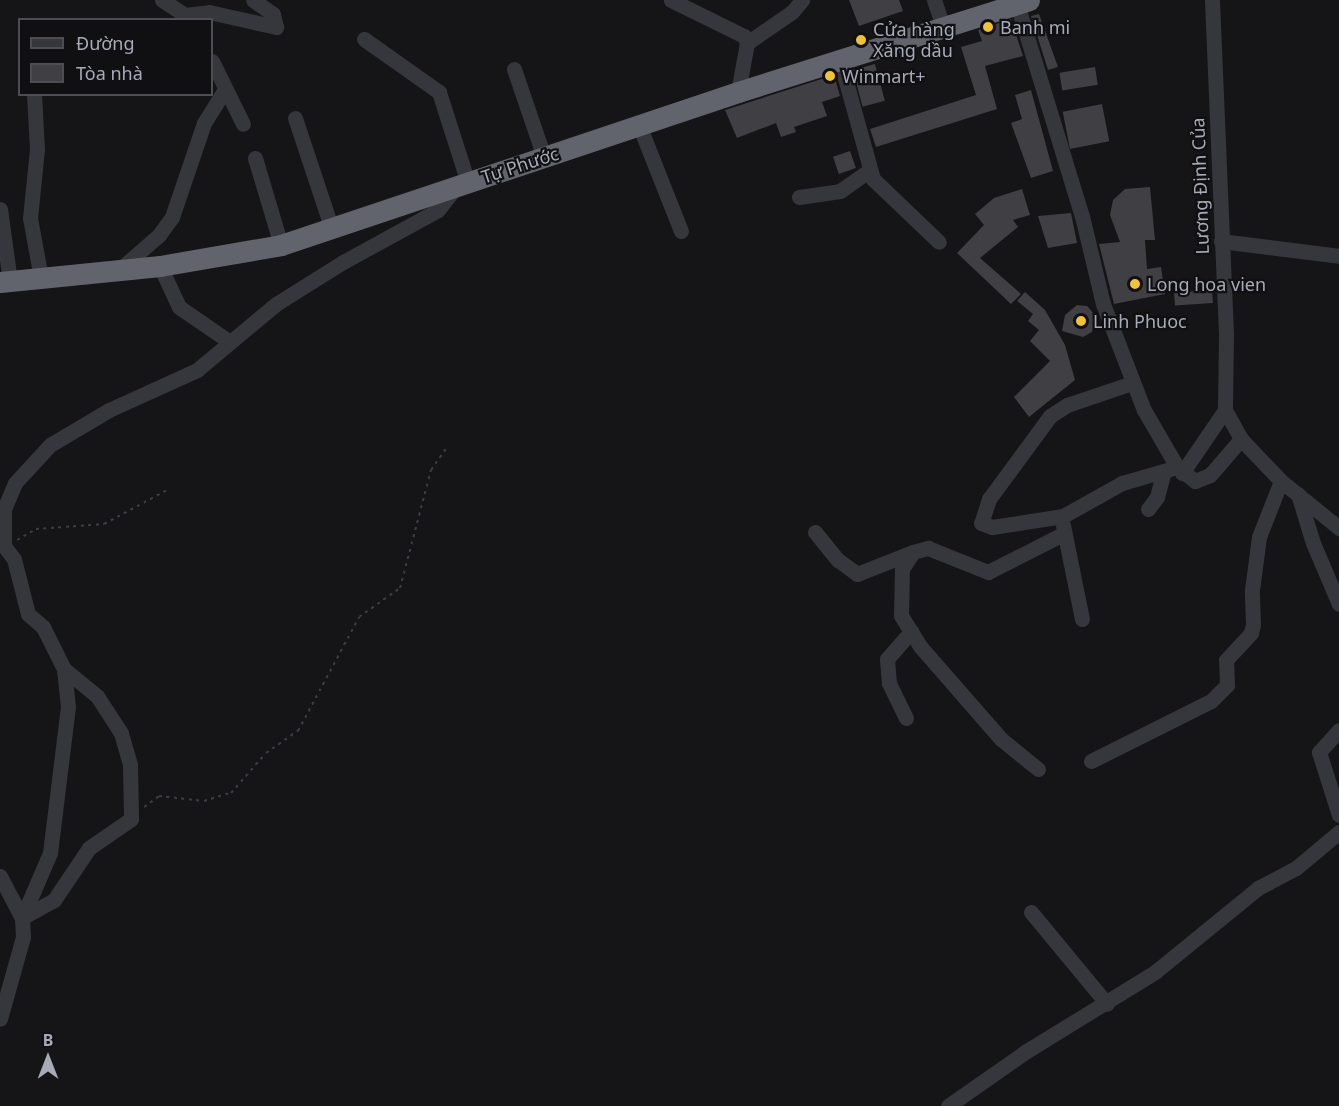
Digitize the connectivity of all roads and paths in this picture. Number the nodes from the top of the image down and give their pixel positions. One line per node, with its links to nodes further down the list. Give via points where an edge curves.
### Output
1 (162, 0): 8 (street)
2 (253, 0): 8 (street, via 273,14 276,27 209,12)
3 (671, 0): 11 (street, via 744,36)
4 (802, 0): 11 (street, via 792,12)
5 (934, 0): 9 (street)
6 (1212, 0): 29 (street, Lương Định Của)
7 (1023, 2): 9 (highway, Tự Phước); 38 (street, via 1103,304)
8 (187, 17)
9 (943, 26): 12 (highway, Tự Phước)
10 (364, 39): 24 (street, via 440,92)
11 (747, 43): 16 (street)
12 (840, 60): 16 (highway, Tự Phước); 23 (street)
13 (213, 64): 15 (street)
14 (514, 69): 21 (street)
15 (224, 91): 19 (street); 34 (street, via 204,123 171,217 159,235)
16 (738, 92): 20 (highway, Tự Phước)
17 (34, 96): 35 (street, via 37,149 30,218)
18 (295, 118): 27 (street)
19 (243, 124)
20 (639, 125): 21 (highway, Tự Phước); 28 (street)
21 (544, 157): 24 (highway, Tự Phước)
22 (255, 158): 31 (street)
23 (869, 171): 25 (street, via 840,191); 30 (street, via 892,200)
24 (462, 185): 27 (highway, Tự Phước); 37 (street, via 438,210 313,280)
25 (799, 197)
26 (0, 209): 36 (street)
27 (332, 229): 31 (highway, Tự Phước)
28 (681, 231)
29 (1221, 241): 32 (street); 39 (street, Lương Định Của)
30 (939, 242)
31 (281, 245): 33 (highway, Tự Phước)
32 (1339, 256)
33 (160, 266): 34 (highway, Tự Phước); 37 (street, via 179,307)
34 (119, 270): 35 (highway, Tự Phước)
35 (41, 278): 36 (highway, Tự Phước)
36 (5, 282)
37 (230, 342): 49 (street, via 197,370 109,411 50,445 15,483 4,508)
38 (1132, 383): 42 (street); 47 (street, via 1067,405 1050,416 989,498 979,519 992,527)
39 (1226, 410): 40 (street, Lương Định Của); 42 (street)
40 (1240, 439): 42 (street, via 1202,480); 43 (street, Lương Định Của)
41 (447, 447): 63 (path, via 431,471 400,588 359,617 298,731 266,753 231,793 204,801 159,796)
42 (1174, 470): 46 (street); 47 (street, via 1122,483)
43 (1281, 482): 45 (street, Lương Định Của); 60 (street, via 1259,537 1251,633 1226,660 1227,685 1211,701)
44 (169, 489): 52 (path, via 104,524 36,529)
45 (1298, 494): 48 (street, Lương Định Của); 54 (street, via 1312,543)
46 (1148, 510)
47 (1063, 516): 51 (street)
48 (1339, 528)
49 (1, 530): 52 (street)
50 (815, 532): 53 (street, via 838,560 857,574)
51 (1063, 534): 53 (street, via 988,572 928,548); 55 (street)
52 (4, 546): 57 (street, via 14,559 28,614 43,627)
53 (913, 552): 56 (street, via 902,569 901,615)
54 (1339, 604)
55 (1082, 619)
56 (911, 631): 58 (street, via 887,659 889,683); 61 (street, via 1001,739)
57 (64, 669): 63 (street, via 97,696 121,733 130,765); 67 (street, via 68,723 50,853)
58 (906, 718)
59 (1339, 730): 62 (street, via 1319,752)
60 (1091, 761)
61 (1038, 769)
62 (1339, 815)
63 (131, 819): 67 (street, via 89,848 54,900)
64 (1339, 832): 68 (street, via 1296,868 1258,888 1155,972)
65 (0, 876): 67 (street)
66 (1031, 912): 68 (street)
67 (22, 918): 69 (street, via 23,937)
68 (1107, 1004): 70 (street, via 1025,1052)
69 (0, 1019)
70 (948, 1106)

